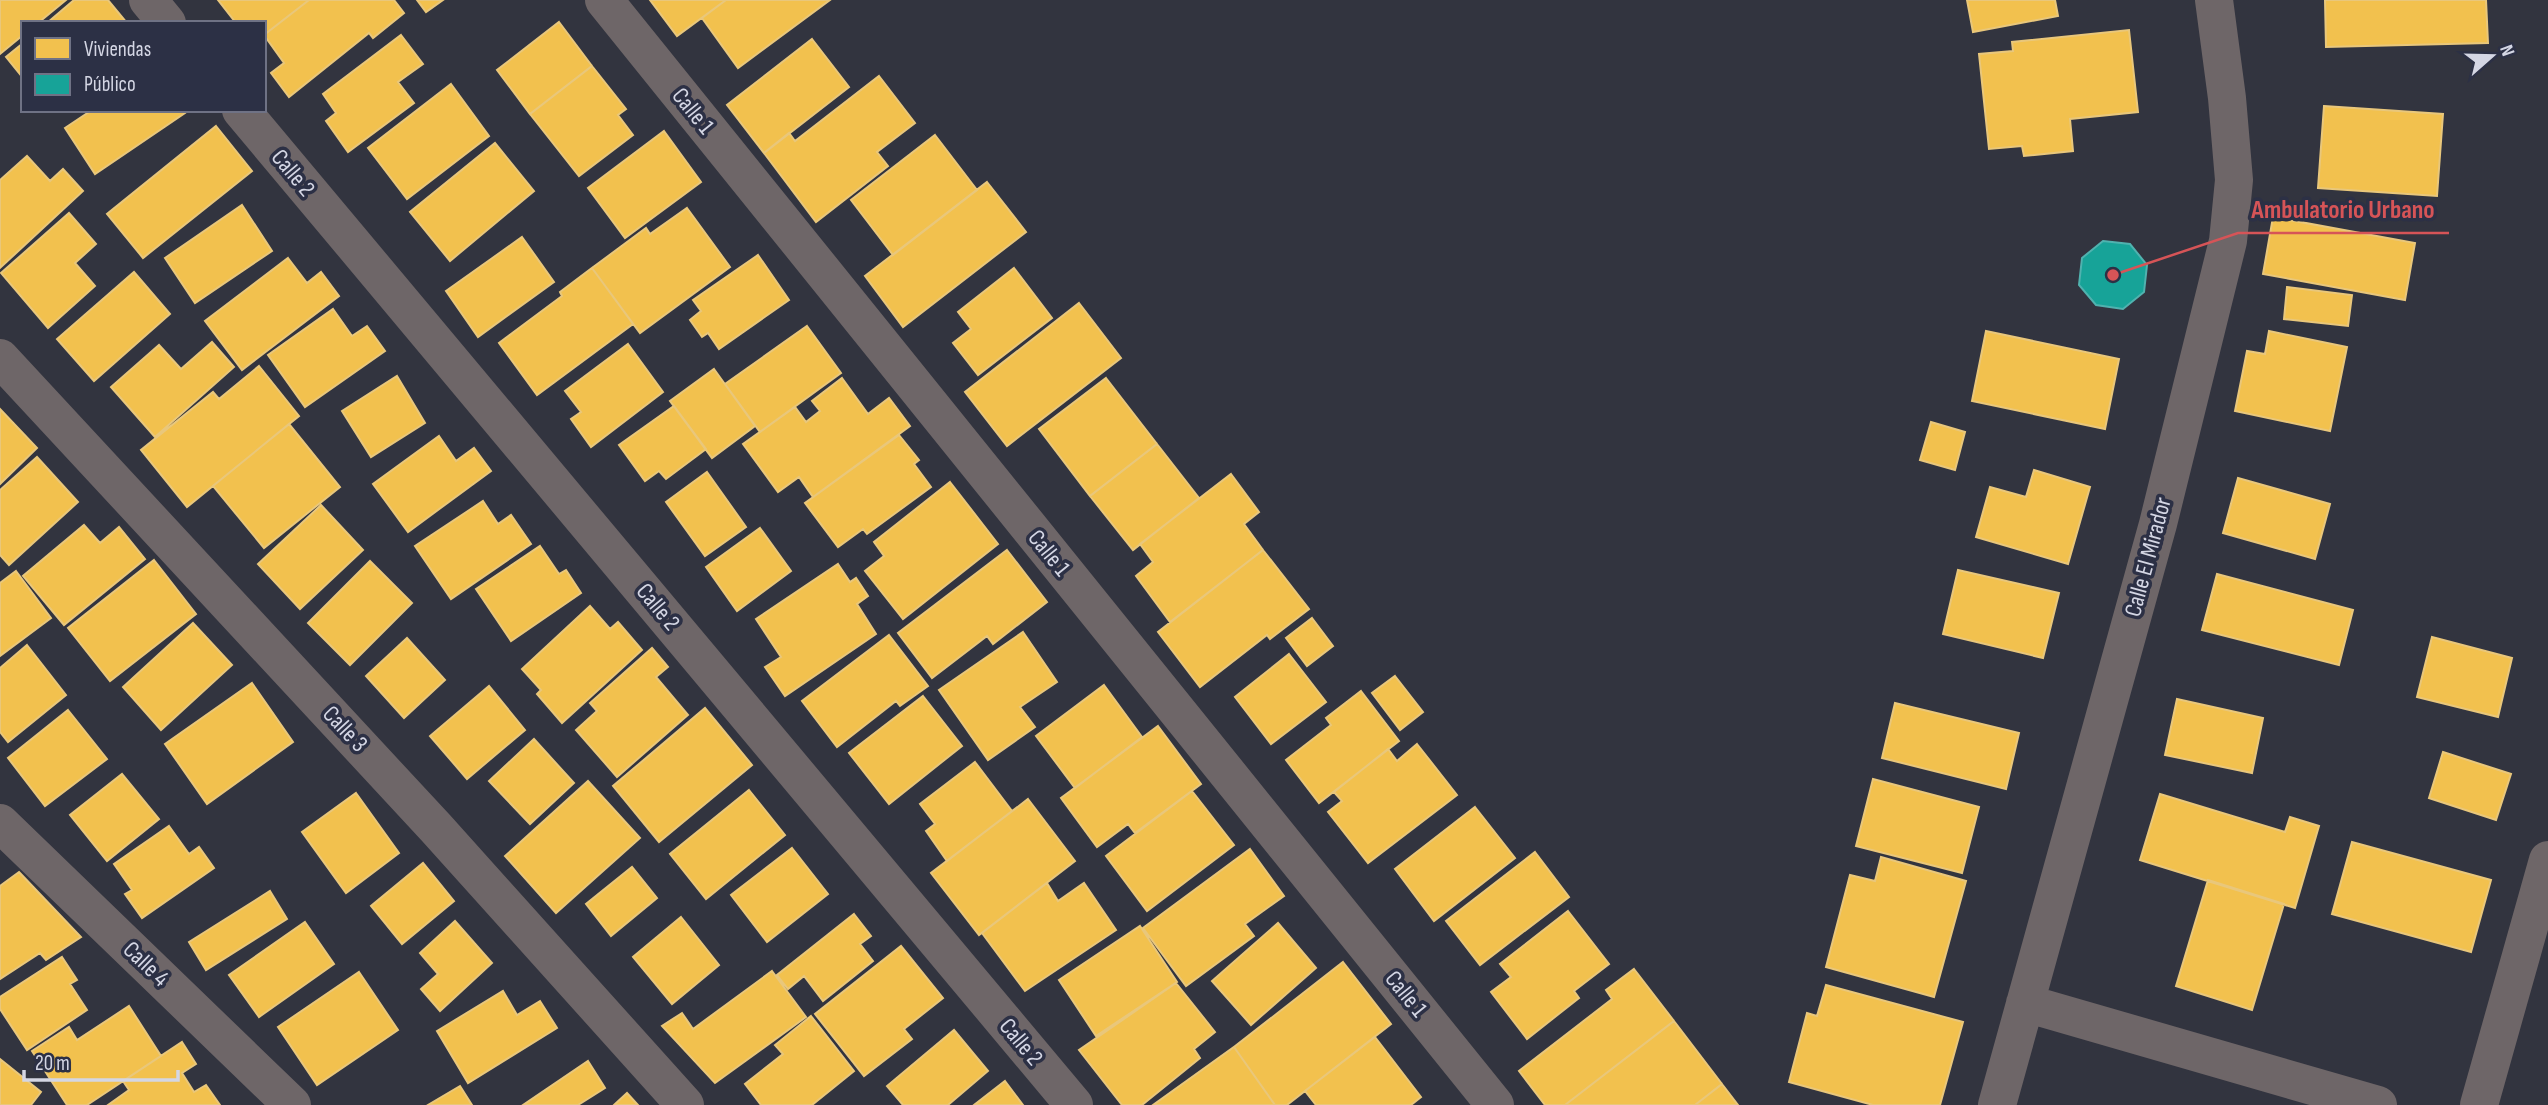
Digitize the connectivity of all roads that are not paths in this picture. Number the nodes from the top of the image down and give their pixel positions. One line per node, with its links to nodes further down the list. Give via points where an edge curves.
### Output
1 (148, 0): 4 (street)
2 (604, 0): 13 (street, Calle 1)
3 (2214, 0): 9 (street, Calle El Mirador, via 2234,180 2228,240 2158,524)
4 (165, 21)
5 (243, 112): 12 (street, Calle 2)
6 (0, 358): 11 (street, Calle 3)
7 (0, 823): 10 (street, Calle 4)
8 (2548, 860): 16 (street)
9 (2025, 1003): 14 (street, Calle El Mirador); 15 (street)
10 (292, 1105)
11 (685, 1105)
12 (1074, 1105)
13 (1494, 1105)
14 (1997, 1105)
15 (2378, 1105)
16 (2479, 1105)

